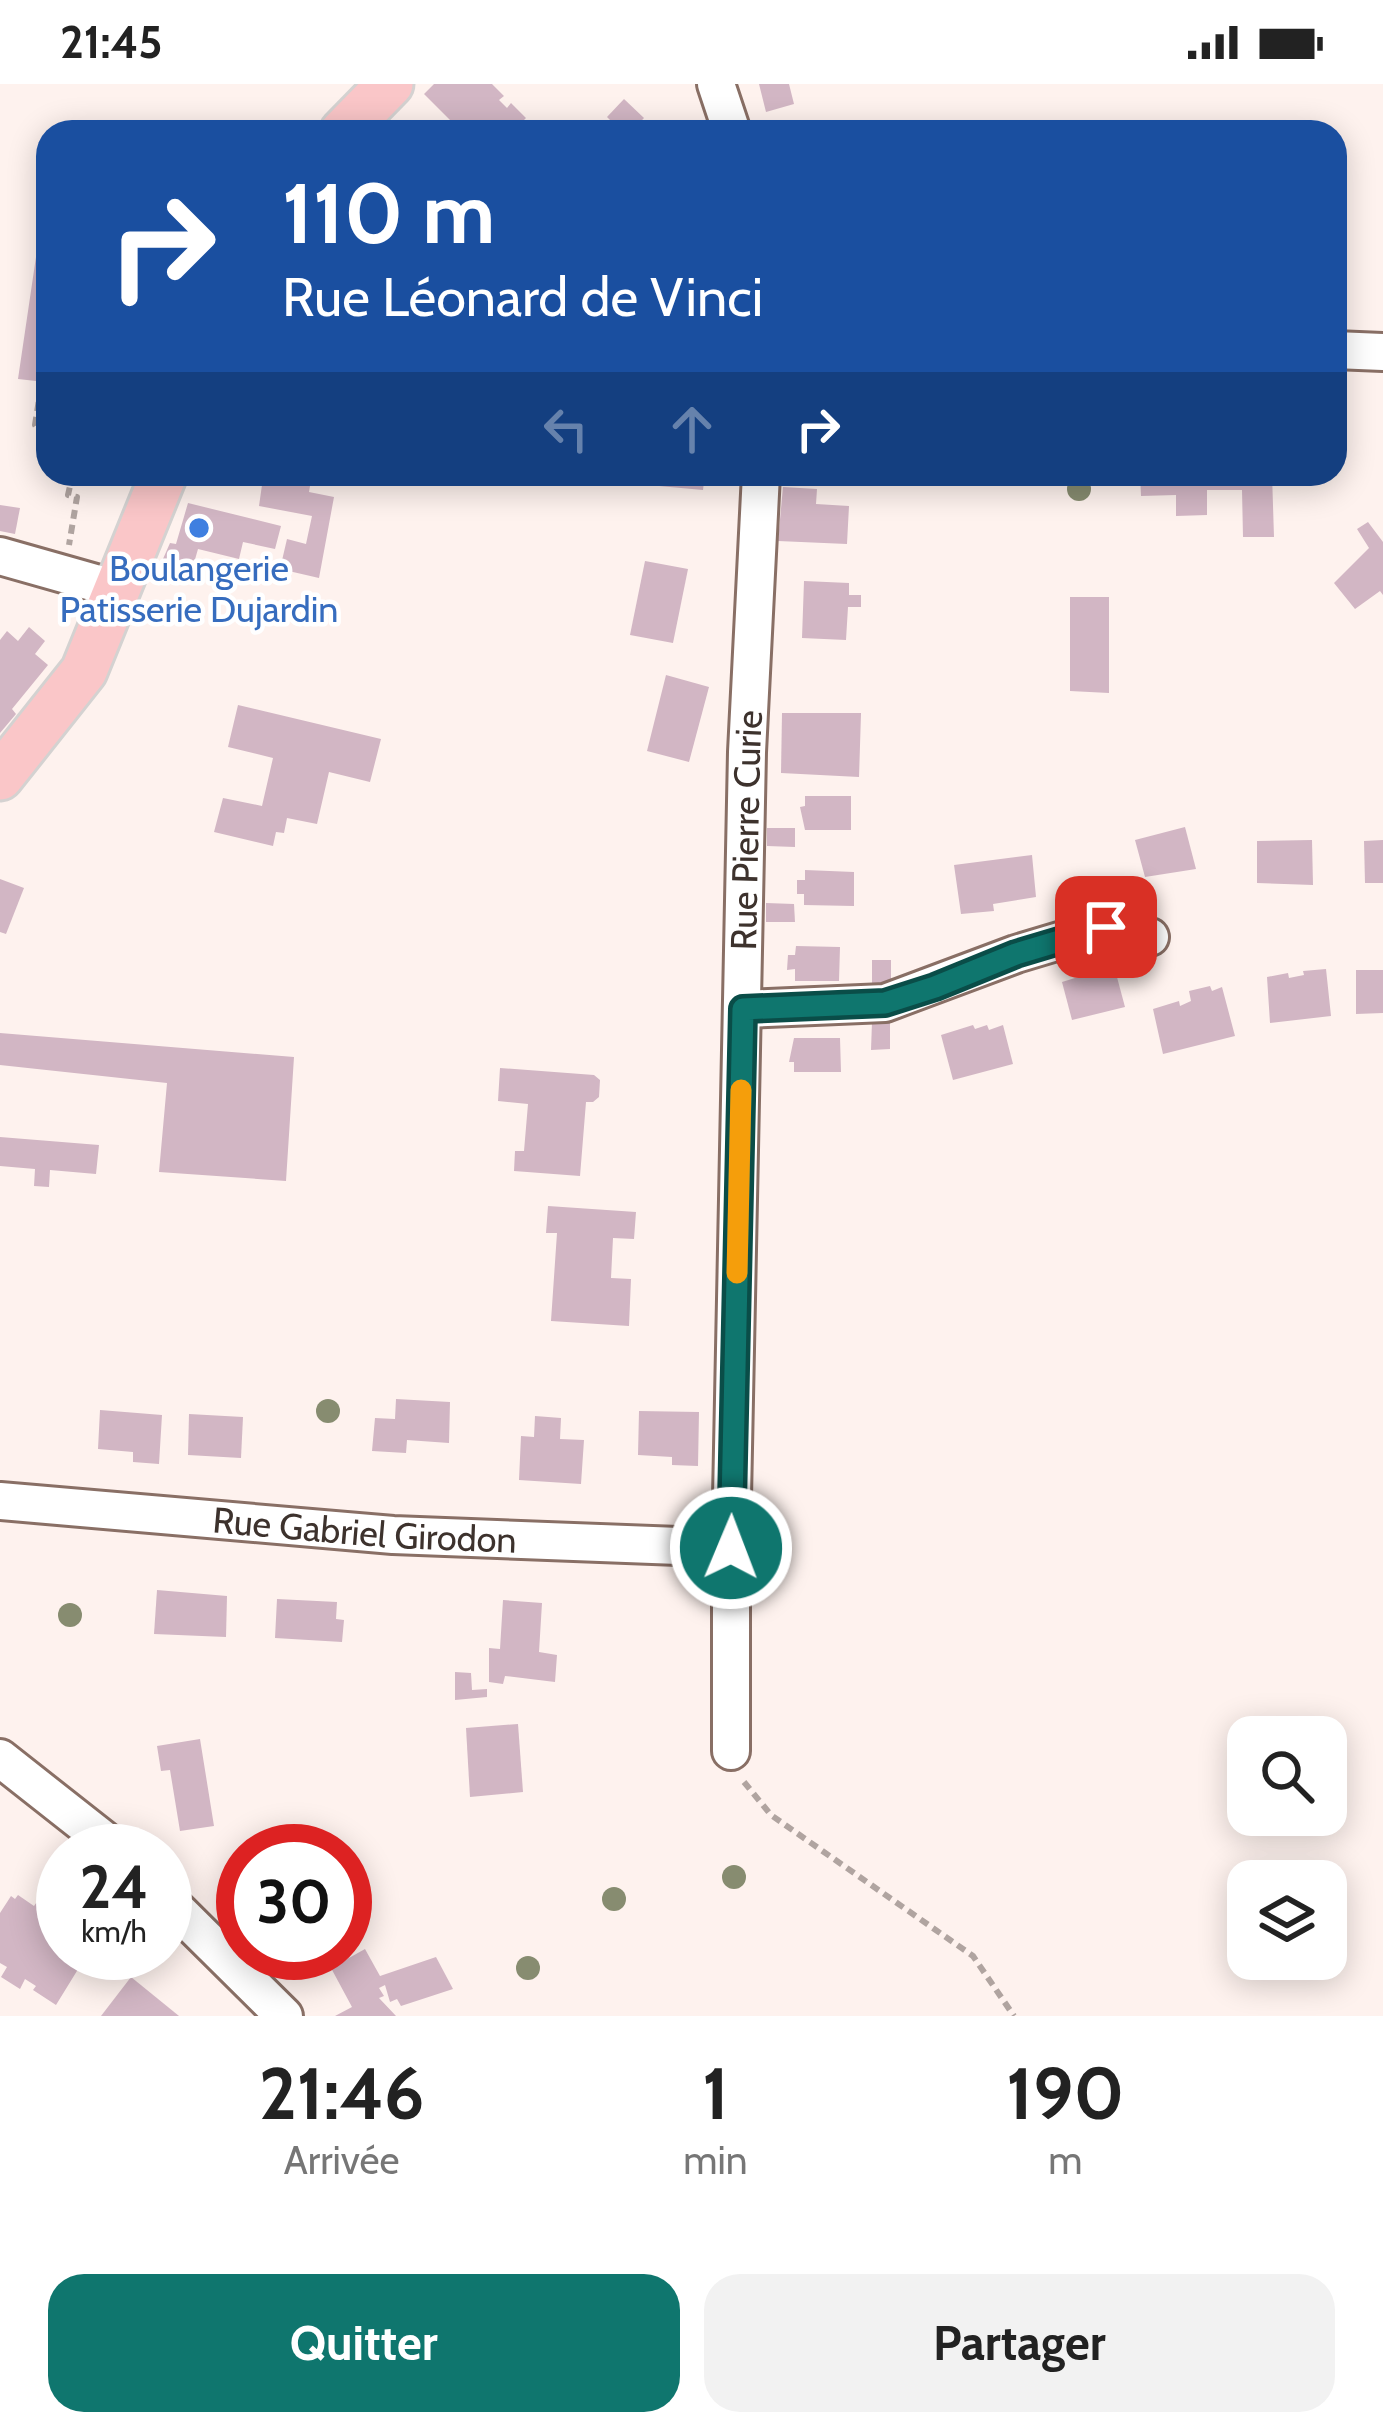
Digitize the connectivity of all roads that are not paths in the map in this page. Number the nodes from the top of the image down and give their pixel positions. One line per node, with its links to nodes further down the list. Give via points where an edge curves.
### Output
1 (390, 84): 3 (main road)
2 (716, 84): 4 (street)
3 (355, 120)
4 (728, 120)
5 (1347, 350): 6 (street)
6 (1383, 352)
7 (159, 486): 10 (main road)
8 (760, 486): 13 (street, Rue Pierre Curie)
9 (0, 556): 10 (street)
10 (120, 590): 11 (main road, via 84,671)
11 (0, 777)
12 (1150, 937): 13 (street, via 1106,927 885,1003)
13 (743, 1009): 15 (street, Rue Pierre Curie)
14 (0, 1501): 15 (street, Rue Gabriel Girodon, via 393,1535)
15 (731, 1548): 16 (street, Rue Pierre Curie)
16 (731, 1750)
17 (0, 1758): 18 (street)
18 (84, 1824)
19 (192, 1925): 20 (street)
20 (284, 2016)

